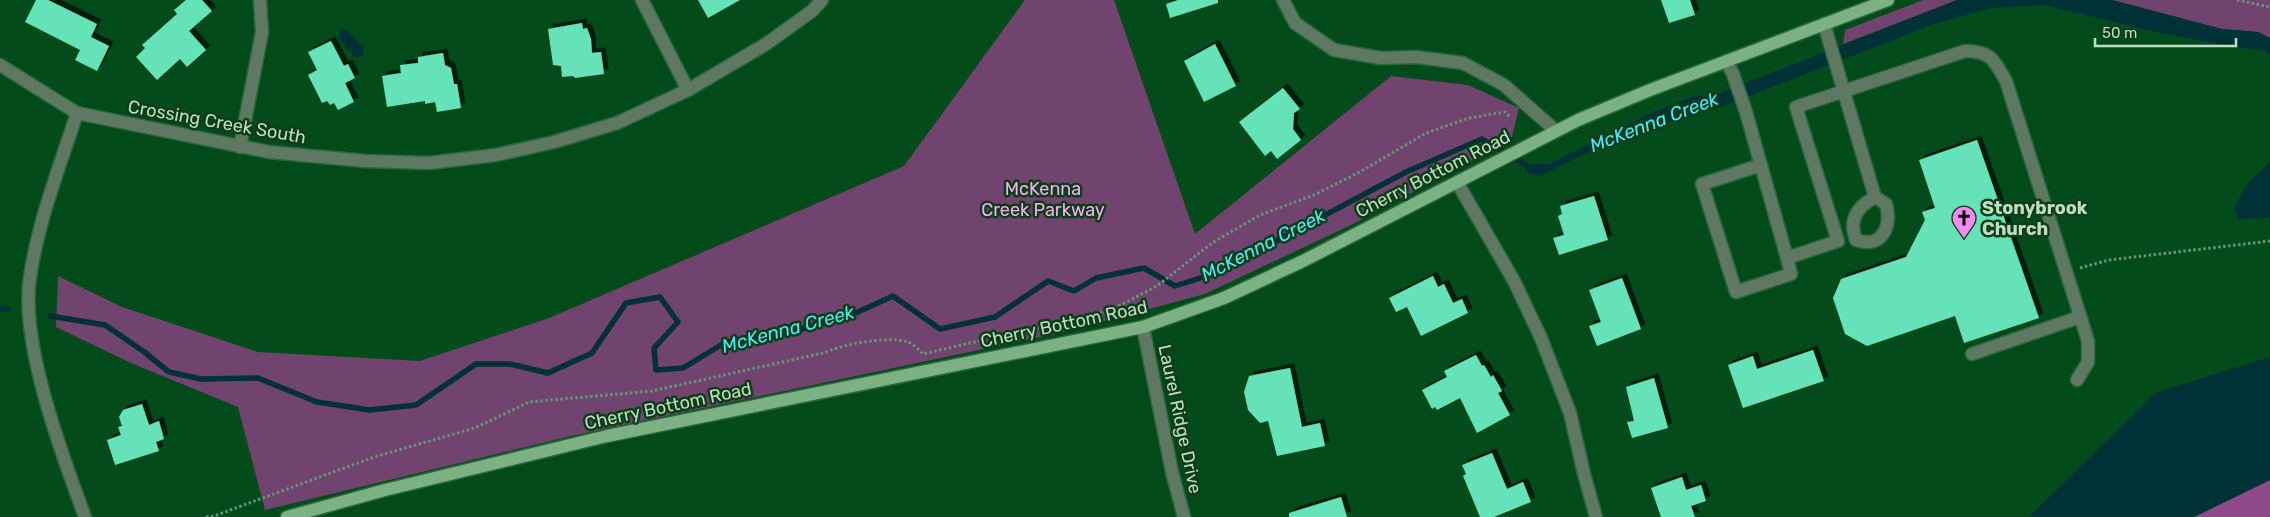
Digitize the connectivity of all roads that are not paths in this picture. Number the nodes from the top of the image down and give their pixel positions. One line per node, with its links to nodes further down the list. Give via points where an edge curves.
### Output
1 (260, 0): 13 (street, via 262,32)
2 (642, 0): 9 (street)
3 (822, 0): 9 (street, Crossing Creek South, via 766,44)
4 (1283, 0): 12 (street, via 1295,22 1334,50 1381,58 1416,57 1463,64 1504,85)
5 (1888, 0): 6 (main road, Cherry Bottom Road)
6 (1824, 24): 7 (main road, Cherry Bottom Road); 10 (street)
7 (1726, 61): 12 (main road, Cherry Bottom Road); 14 (street, via 1746,112)
8 (0, 65): 11 (street)
9 (688, 90): 13 (street, Crossing Creek South, via 616,123 496,155 429,162 366,161)
10 (1844, 92): 16 (street); 17 (street, via 1796,107 1838,240); 18 (street, via 1965,51 1980,51 1993,58 2006,80)
11 (77, 113): 13 (street, Crossing Creek South); 22 (street, via 36,239 29,287 31,328 42,386)
12 (1555, 130): 15 (main road, Cherry Bottom Road)
13 (240, 147)
14 (1761, 165): 17 (street); 17 (street, via 1702,184 1736,292 1791,274)
15 (1457, 182): 19 (main road, Cherry Bottom Road, via 1224,298); 25 (street, via 1514,281 1541,338 1570,413)
16 (1875, 197)
17 (1787, 258)
18 (2080, 317): 20 (street); 21 (street, via 2088,341 2088,362)
19 (1143, 327): 23 (main road, Cherry Bottom Road, via 607,436); 24 (street, Laurel Ridge Drive)
20 (1972, 354)
21 (2077, 380)
22 (85, 517)
23 (287, 517)
24 (1184, 517)
25 (1596, 517)

